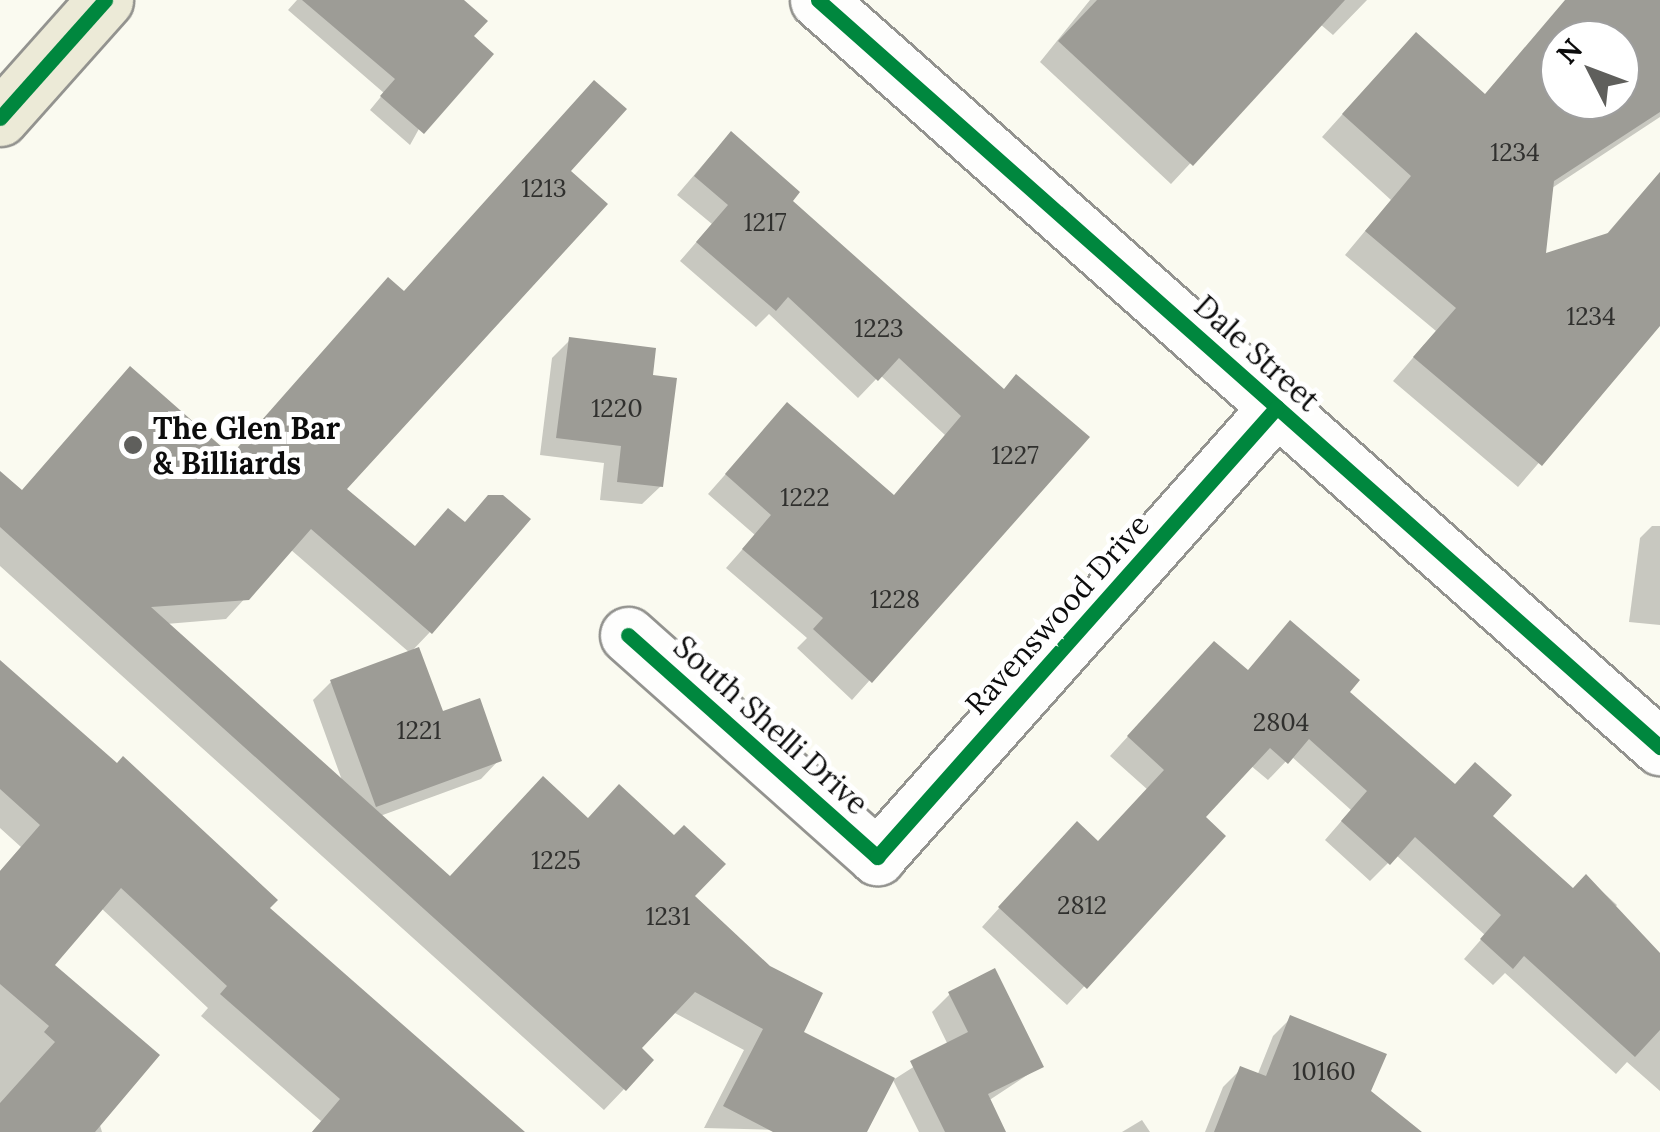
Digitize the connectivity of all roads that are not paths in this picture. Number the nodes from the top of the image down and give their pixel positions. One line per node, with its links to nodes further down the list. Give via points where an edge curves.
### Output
1 (104, 0): 3 (main road)
2 (818, 0): 4 (street, Dale Street)
3 (0, 118)
4 (1277, 407): 6 (street, Dale Street); 7 (street, Ravenswood Drive)
5 (628, 635): 7 (street, South Shelli Drive)
6 (1660, 746)
7 (877, 857)

